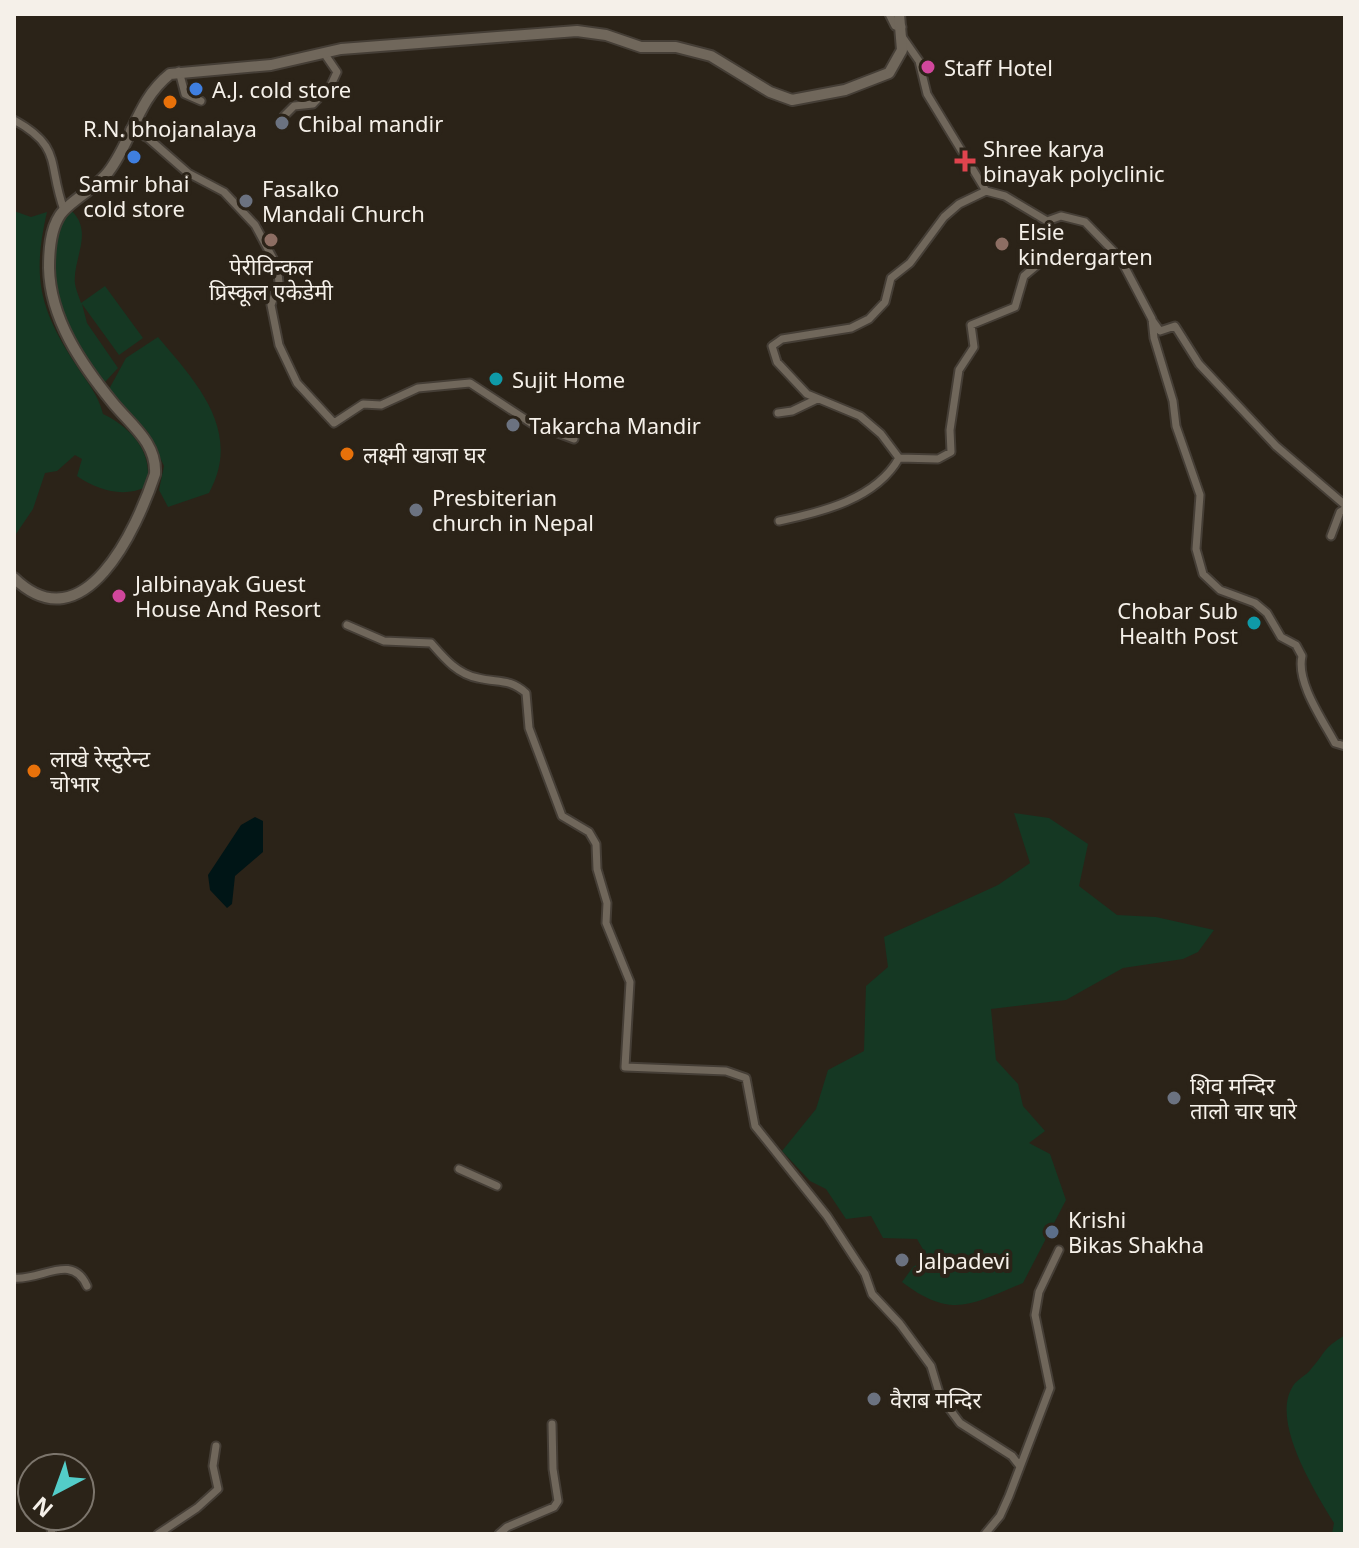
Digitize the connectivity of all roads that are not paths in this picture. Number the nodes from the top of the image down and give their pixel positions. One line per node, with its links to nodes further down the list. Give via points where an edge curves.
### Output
1 (889, 14): 3 (street)
2 (899, 14): 3 (main road)
3 (903, 33): 4 (main road, via 896,64 876,81 792,100 711,56 577,31); 10 (street, via 919,61 927,94)
4 (324, 53): 5 (main road, via 271,65); 7 (street, via 337,72 331,85 313,104 294,106)
5 (179, 71): 6 (street, via 185,94); 9 (main road, via 157,84)
6 (201, 101)
7 (284, 116)
8 (14, 120): 11 (street, via 50,148)
9 (130, 129): 11 (main road, via 120,157 106,175); 16 (street, via 188,173 224,192 255,225 277,266 279,282 271,305 279,345 297,383 334,423 363,404 381,405 418,388 470,383 531,423)
10 (986, 191): 13 (street, via 1047,221 1061,216 1085,222 1120,258); 14 (street, via 944,217 910,263 891,278 885,302 869,319 851,328 782,339 772,346 784,371)
11 (64, 210): 21 (main road, via 53,233 49,277 65,333 149,445 155,474 109,568 95,584 81,593 55,597 26,589)
12 (1036, 266): 17 (street, via 1024,276 1015,307 971,325 974,347 959,370 951,452 938,459)
13 (1152, 319): 18 (street, via 1160,331 1175,326 1199,364 1276,446); 23 (street, via 1176,426 1200,495 1199,564 1212,583 1255,603 1281,637 1296,645 1302,656 1299,669 1320,714 1335,743)
14 (815, 400): 15 (street); 17 (street, via 860,416)
15 (778, 413)
16 (574, 439)
17 (899, 458): 19 (street, via 889,475 839,504)
18 (1345, 507): 20 (street)
19 (779, 521)
20 (1331, 536)
21 (14, 578)
22 (347, 625): 31 (street, via 384,641 431,643 454,668 478,679 507,679 526,693 529,728 562,816 589,832 596,844 606,923 630,982 625,1067 726,1071 746,1078 755,1126 827,1216 872,1294 931,1366 940,1396 960,1423)
23 (1345, 746)
24 (459, 1169): 25 (street)
25 (497, 1186)
26 (1059, 1250): 31 (street, via 1039,1292 1035,1315 1050,1388)
27 (14, 1278): 28 (street, via 70,1268)
28 (87, 1286)
29 (552, 1424): 33 (street, via 558,1501)
30 (216, 1446): 32 (street, via 218,1489)
31 (1019, 1465): 34 (street, via 1000,1516)
32 (158, 1534)
33 (499, 1534)
34 (985, 1534)

